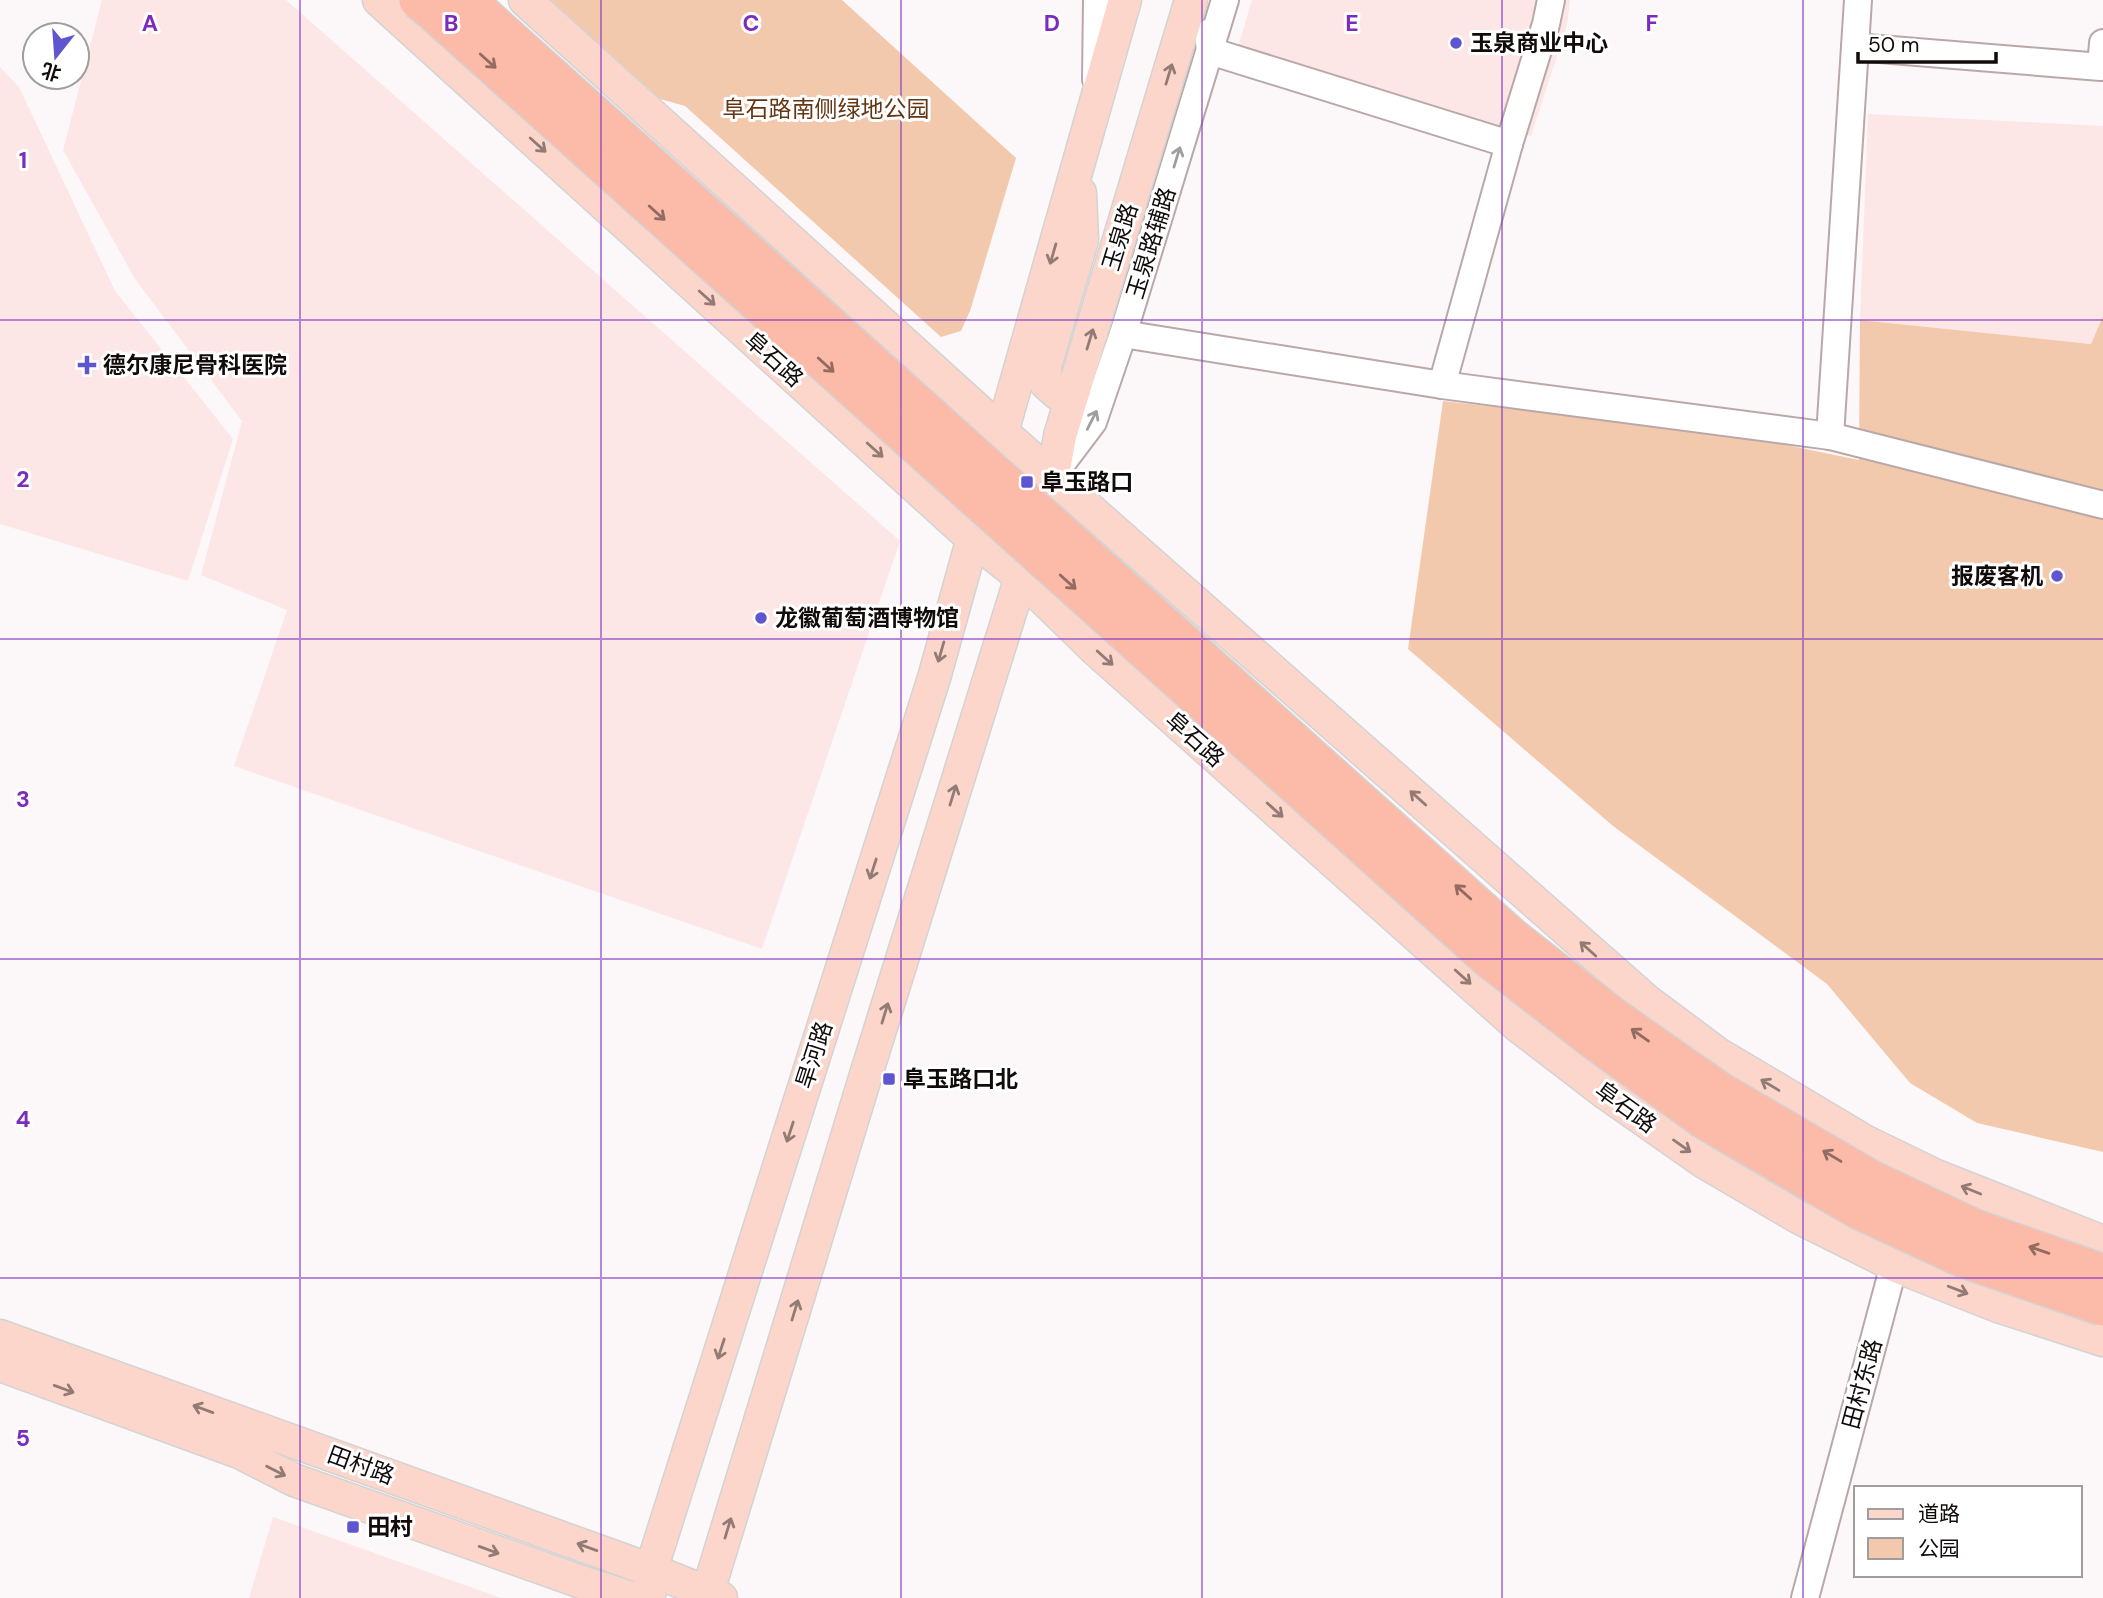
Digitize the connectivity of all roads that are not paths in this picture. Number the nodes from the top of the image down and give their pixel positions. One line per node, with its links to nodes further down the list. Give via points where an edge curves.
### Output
1 (379, 0): 25 (main road, 阜石路, one-way to 25)
2 (418, 0): 31 (highway, 阜石路, one-way to 31, bridge, via 1521,985 1704,1120 1858,1210 1964,1259)
3 (467, 0): 30 (highway, one-way to 3, bridge, via 1977,1229 1871,1180 1720,1091 1614,1017 1511,936)
4 (524, 0): 21 (main road)
5 (1097, 0): 15 (street)
6 (1125, 0): 15 (main road)
7 (1191, 0): 20 (main road, 玉泉路, one-way to 7)
8 (1206, 0): 14 (street)
9 (1225, 0): 14 (street, 玉泉路辅路)
10 (1551, 0): 16 (street)
11 (1858, 0): 13 (street)
12 (2103, 43): 13 (street, via 2101,67)
13 (1855, 47): 22 (street)
14 (1210, 51): 16 (street); 18 (street, 玉泉路辅路, one-way to 14)
15 (1096, 108): 17 (main road)
16 (1509, 144): 19 (street)
17 (1080, 163): 20 (main road, via 1082,240 1045,366 1046,383 1057,393); 21 (main road, one-way to 21)
18 (1123, 334): 19 (street); 23 (street, 玉泉路辅路, one-way to 18, via 1093,422)
19 (1442, 385): 22 (street)
20 (1074, 390): 23 (main road, 玉泉路)
21 (1002, 432): 23 (main road); 25 (main road, 旱河路)
22 (1830, 436): 24 (street)
23 (1053, 475): 26 (main road, 玉泉路); 27 (main road, one-way to 23, via 1866,1142 1718,1054 1647,1001)
24 (2103, 505)
25 (973, 539): 26 (main road, 阜石路); 35 (main road, 旱河路, one-way to 35, via 934,678)
26 (1021, 577): 29 (main road, 阜石路, one-way to 29, via 1096,650 1517,1025 1704,1162 1798,1217); 36 (main road, one-way to 26, via 864,1078)
27 (1934, 1175): 28 (main road, one-way to 27); 29 (street, 田村东路)
28 (2103, 1242)
29 (1894, 1265): 33 (main road, 阜石路, one-way to 33); 37 (street, 田村东路)
30 (2103, 1273)
31 (2103, 1307)
32 (0, 1336): 35 (main road, 田村路, one-way to 32)
33 (2103, 1340)
34 (0, 1366): 35 (main road, 田村路, one-way to 35, via 239,1452 294,1480)
35 (637, 1592): 36 (main road, 田村路)
36 (711, 1597)
37 (1805, 1598)

